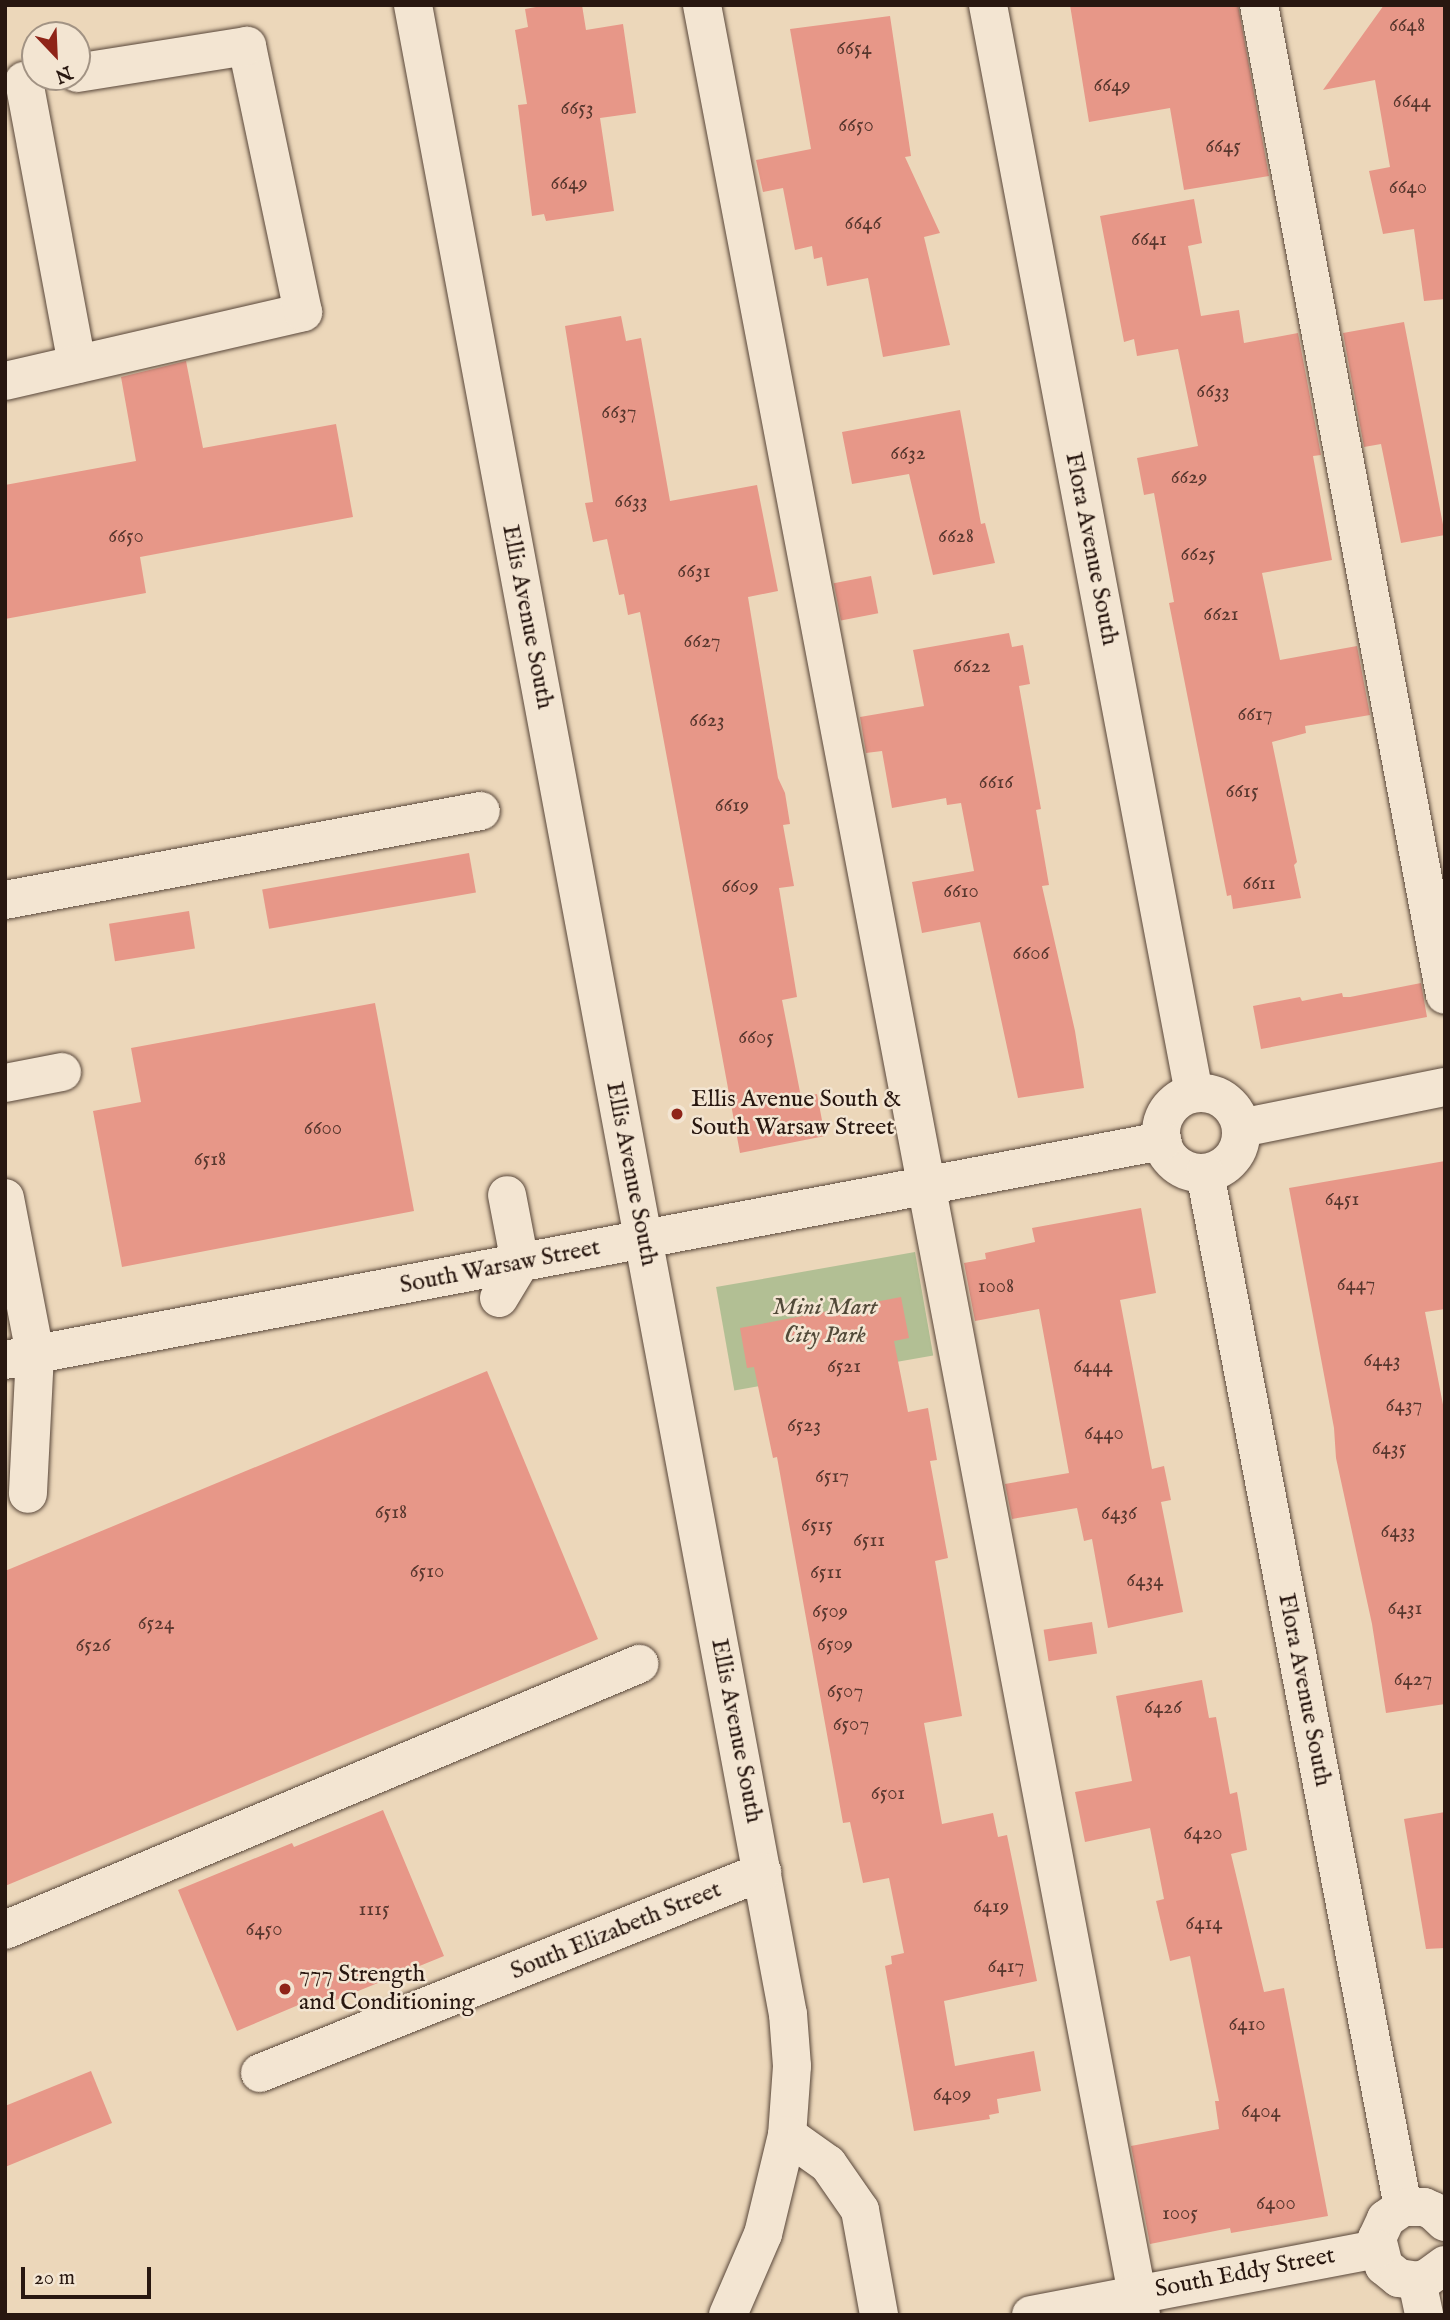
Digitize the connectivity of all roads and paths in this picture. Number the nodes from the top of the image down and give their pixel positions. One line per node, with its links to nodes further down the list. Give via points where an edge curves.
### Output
1 (412, 5): 22 (street, Ellis Avenue South)
2 (702, 5): 19 (street)
3 (989, 5): 15 (street, Flora Avenue South)
4 (1259, 5): 11 (street)
5 (91, 71): 7 (street, via 247,47 303,312)
6 (29, 91): 7 (street)
7 (77, 364): 8 (street)
8 (5, 381)
9 (481, 811): 10 (street)
10 (5, 900)
11 (1445, 995)
12 (62, 1072): 13 (street)
13 (5, 1083)
14 (1445, 1087): 16 (street)
15 (1194, 1093): 16 (street, via 1227,1101); 17 (street, via 1168,1109 1162,1121)
16 (1241, 1128): 18 (street, via 1239,1149 1232,1160)
17 (1162, 1141): 18 (street, via 1171,1160 1181,1168); 19 (street, South Warsaw Street)
18 (1205, 1173): 32 (street, Flora Avenue South)
19 (925, 1184): 22 (street, South Warsaw Street); 36 (street)
20 (507, 1195): 23 (street)
21 (5, 1198): 25 (street)
22 (643, 1240): 23 (street, South Warsaw Street); 28 (street, Ellis Avenue South)
23 (520, 1263): 24 (street); 25 (street, South Warsaw Street)
24 (499, 1298)
25 (20, 1357): 26 (street)
26 (28, 1494)
27 (639, 1664): 29 (street)
28 (762, 1872): 30 (street, South Elizabeth Street); 31 (street, Ellis Avenue South, via 788,2014 792,2066)
29 (5, 1930)
30 (260, 2073)
31 (787, 2135): 37 (street, Ellis Avenue South, via 763,2234); 38 (street, via 828,2164 860,2210)
32 (1403, 2207): 33 (street, via 1424,2207); 34 (street, via 1380,2228)
33 (1445, 2222)
34 (1377, 2249): 35 (street, via 1391,2273); 36 (street, South Eddy Street)
35 (1429, 2287)
36 (1139, 2304): 39 (street, South Eddy Street)
37 (728, 2315)
38 (879, 2315)
39 (1031, 2315)

